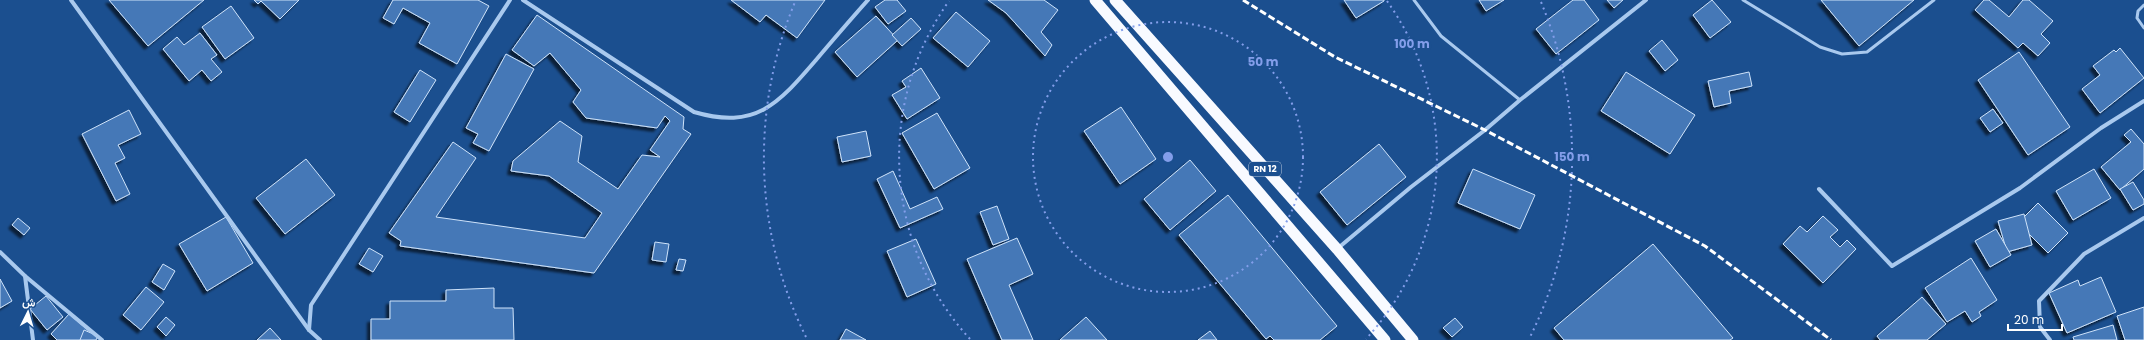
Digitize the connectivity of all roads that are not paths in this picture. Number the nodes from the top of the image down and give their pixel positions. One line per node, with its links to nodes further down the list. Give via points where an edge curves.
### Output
1 (71, 0): 20 (street)
2 (510, 0): 20 (street, via 311,305)
3 (523, 0): 4 (street, via 694,112 714,118 756,114 774,104 790,90)
4 (868, 0)
5 (1095, 0): 24 (highway, RN 12)
6 (1115, 0): 17 (highway, RN 12)
7 (1414, 0): 13 (lane, via 1441,36)
8 (1646, 0): 13 (street)
9 (1744, 0): 10 (lane, via 1820,47 1842,54 1867,52)
10 (1934, 0)
11 (2144, 5): 12 (lane, via 2138,11 2137,18)
12 (2144, 28)
13 (1520, 100): 17 (street)
14 (2144, 101): 15 (street, via 2101,128 2020,188 1892,266)
15 (1819, 189)
16 (2144, 218): 26 (street, via 2084,254 2039,301 2040,327)
17 (1337, 249): 25 (highway, RN 12)
18 (0, 252): 19 (street)
19 (24, 276): 21 (street); 22 (street)
20 (309, 330): 23 (street)
21 (33, 340)
22 (102, 340)
23 (320, 340)
24 (1385, 340)
25 (1412, 340)
26 (2050, 340)

